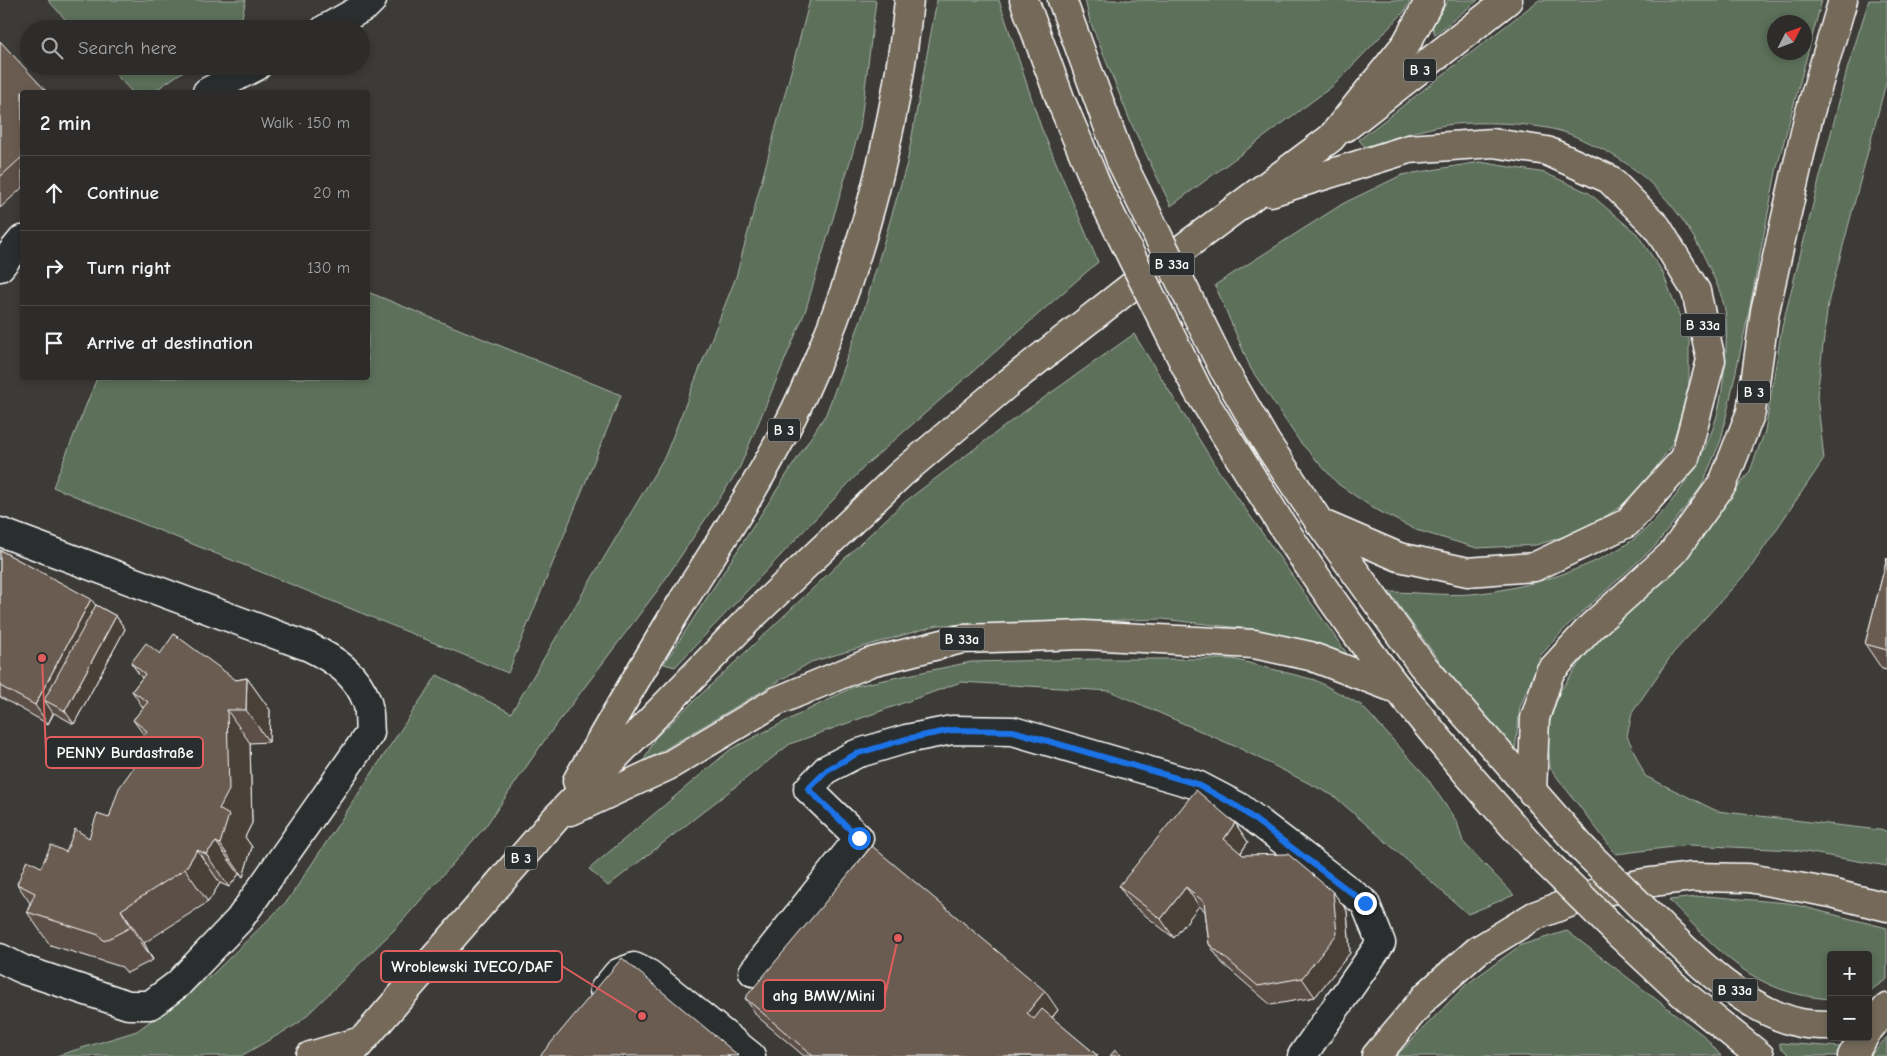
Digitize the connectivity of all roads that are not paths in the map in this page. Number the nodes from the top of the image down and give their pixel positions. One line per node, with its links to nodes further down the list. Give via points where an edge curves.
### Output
1 (372, 0): 8 (street)
2 (909, 0): 19 (main road, B 3, via 903,58 878,173 846,286 803,394 753,490 647,659)
3 (1024, 0): 17 (main road, B 33a, bridge, via 1061,101 1100,193 1198,391 1271,508)
4 (1062, 0): 15 (main road, B 33a, bridge, via 1121,161 1222,368)
5 (1430, 0): 11 (main road, B 3, via 1406,44)
6 (1508, 0): 11 (main road, B 3)
7 (1843, 0): 18 (main road, B 3, via 1802,148 1765,311 1751,412 1723,483 1672,554 1592,626 1550,672 1535,718)
8 (342, 20)
9 (240, 75): 10 (street)
10 (211, 90)
11 (1331, 138): 12 (main road, B 3)
12 (1250, 198): 15 (main road, B 33a, via 1409,149 1493,143 1547,151 1609,179 1657,227 1696,291 1711,360 1686,458 1627,523 1534,567 1468,572 1399,557); 19 (main road, B 3, via 1007,384 900,474 748,620)
13 (20, 242): 14 (street)
14 (0, 267)
15 (1320, 523): 18 (main road, B 33a, via 1422,665)
16 (0, 532): 21 (street, via 309,647 335,660 355,680 367,702 370,733 239,920 178,984 150,1005 128,1005 24,970)
17 (1399, 690): 19 (main road, B 33a, via 1310,656 1254,644 1084,636 962,639 870,662 777,701 668,766); 31 (main road, B 33a, bridge, via 1546,862 1682,993)
18 (1532, 792): 24 (main road, B 33a, bridge, via 1583,849 1712,973 1757,1006 1801,1023)
19 (556, 818): 26 (main road, B 3)
20 (1887, 907): 30 (main road, via 1748,878 1692,877 1596,893 1534,916 1477,951 1427,995)
21 (0, 958)
22 (753, 972): 29 (street, via 859,838 808,789 827,770 856,754 906,739 952,730 1013,731 1197,784 1238,807 1365,903 1382,943)
23 (588, 1011): 28 (street, via 618,973 634,967 649,974)
24 (1827, 1025)
25 (1861, 1041): 32 (main road)
26 (355, 1048): 27 (main road)
27 (310, 1056)
28 (751, 1056)
29 (1302, 1056)
30 (1376, 1056)
31 (1760, 1056)
32 (1852, 1056)

